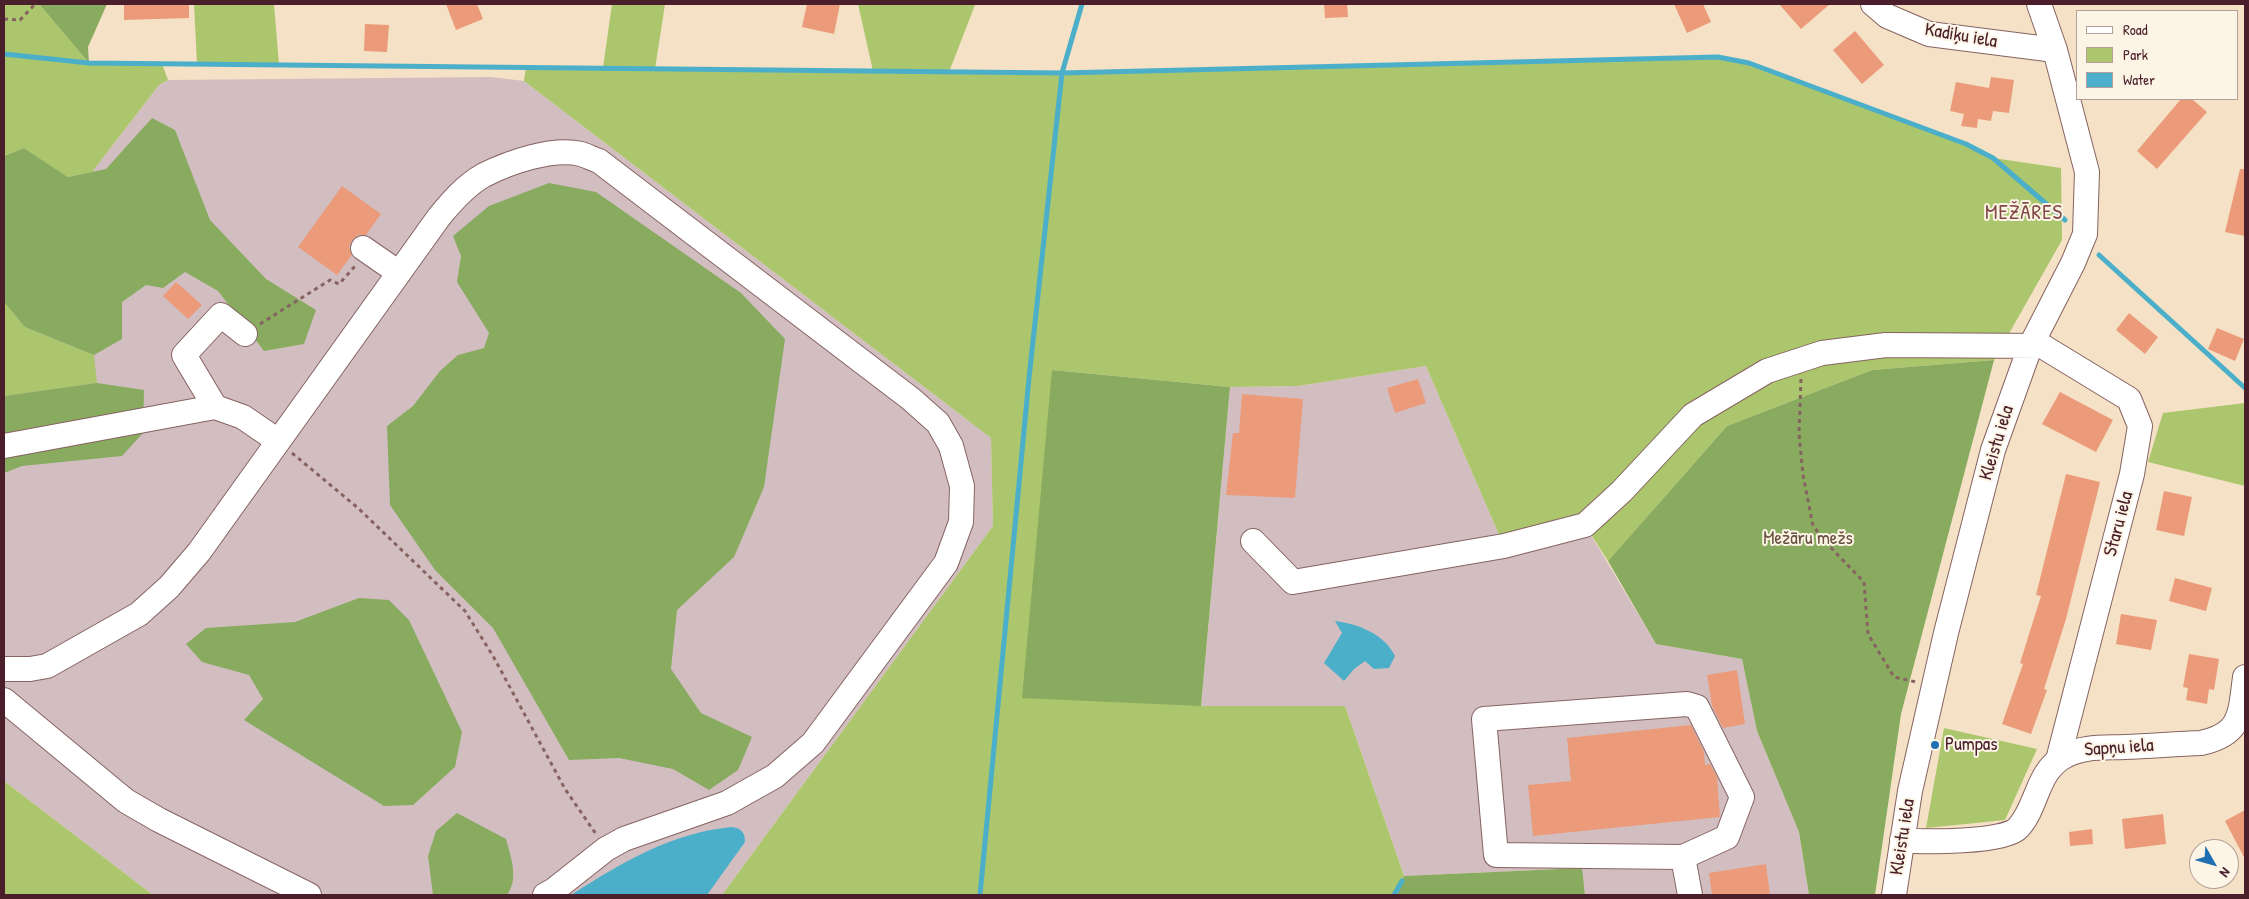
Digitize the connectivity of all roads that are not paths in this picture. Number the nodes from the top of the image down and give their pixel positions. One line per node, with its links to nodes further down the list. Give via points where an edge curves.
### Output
1 (1873, 4): 3 (street, Kadiķu iela, via 1887,16 1930,34)
2 (2039, 4): 3 (street, Kleistu iela)
3 (2055, 50): 7 (street, Kleistu iela, via 2087,172 2085,234)
4 (366, 250): 5 (street)
5 (399, 273): 9 (street); 19 (street, via 455,198 484,176 552,152 580,154 599,161 925,411 938,423 951,446 962,486 961,522 946,563 813,743 775,776 727,803 624,839)
6 (245, 334): 8 (street, via 221,315 184,355)
7 (2030, 347): 11 (street, Staru iela, via 1886,345 1822,353 1766,371 1693,415 1622,491 1585,525 1504,546 1293,582); 15 (street, Staru iela, via 2042,346 2129,399 2140,426 2132,474); 16 (street, Kleistu iela, via 1993,450 1934,686)
8 (215, 407): 9 (street, via 243,417); 10 (street)
9 (278, 441): 12 (street, via 170,587 139,614 47,666)
10 (4, 446)
11 (1253, 541)
12 (4, 669)
13 (2245, 677): 15 (street, Sapņu iela, via 2236,725 2227,735 2216,740 2081,750)
14 (4, 700): 18 (street, via 126,801)
15 (2058, 760): 16 (street, Sapņu iela, via 2047,772 2023,821 2012,833 1996,838)
16 (1902, 840): 21 (street, Kleistu iela)
17 (1684, 857): 17 (street, via 1496,856 1484,719 1686,704 1696,706 1742,797 1727,837); 20 (street)
18 (309, 895)
19 (545, 895)
20 (1690, 895)
21 (1894, 895)

